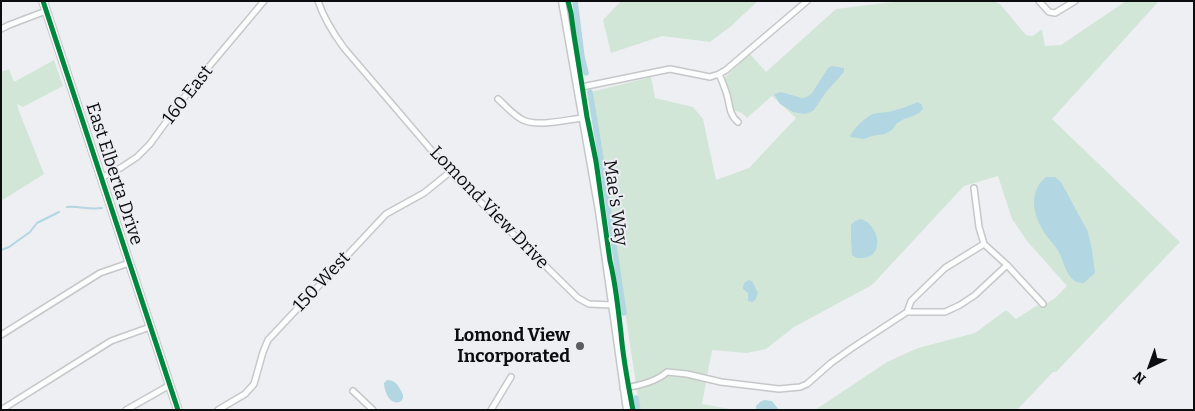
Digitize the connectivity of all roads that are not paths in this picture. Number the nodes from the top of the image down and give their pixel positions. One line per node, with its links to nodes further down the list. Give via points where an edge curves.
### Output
1 (42, 1): 8 (main road, East Elberta Drive)
2 (264, 1): 16 (street, 160 East, via 191,88 150,144 137,157)
3 (318, 1): 15 (street, Lomond View Drive, via 332,32 344,48)
4 (562, 1): 11 (street)
5 (807, 1): 10 (street)
6 (1039, 1): 7 (street, via 1049,12 1055,13)
7 (1075, 1)
8 (46, 12): 9 (street); 16 (main road, East Elberta Drive)
9 (1, 29)
10 (719, 74): 11 (street, via 710,77 670,69); 14 (street, via 731,113)
11 (577, 88): 13 (street)
12 (498, 98): 13 (street, via 523,120 539,123)
13 (582, 118): 22 (street)
14 (738, 122)
15 (450, 172): 22 (street, Lomond View Drive, via 578,298 589,304); 33 (street, 150 West, via 424,193 386,214 268,340 254,384 246,394)
16 (101, 178): 19 (main road, East Elberta Drive)
17 (974, 188): 18 (street)
18 (984, 244): 20 (street); 23 (street, via 945,268 911,301)
19 (129, 263): 24 (main road, East Elberta Drive); 25 (street, via 100,274)
20 (1007, 265): 21 (street); 23 (street, via 960,305 945,312)
21 (1043, 304)
22 (612, 305): 28 (street)
23 (907, 312): 28 (street, via 800,387 779,389 667,372 642,384)
24 (150, 327): 27 (main road, East Elberta Drive); 30 (street, via 111,341)
25 (1, 335)
26 (511, 377): 35 (street)
27 (170, 384): 31 (street); 32 (main road, East Elberta Drive)
28 (623, 388): 36 (street)
29 (353, 391): 34 (street)
30 (1, 410)
31 (126, 410)
32 (178, 410)
33 (218, 410)
34 (373, 410)
35 (491, 410)
36 (626, 410)

